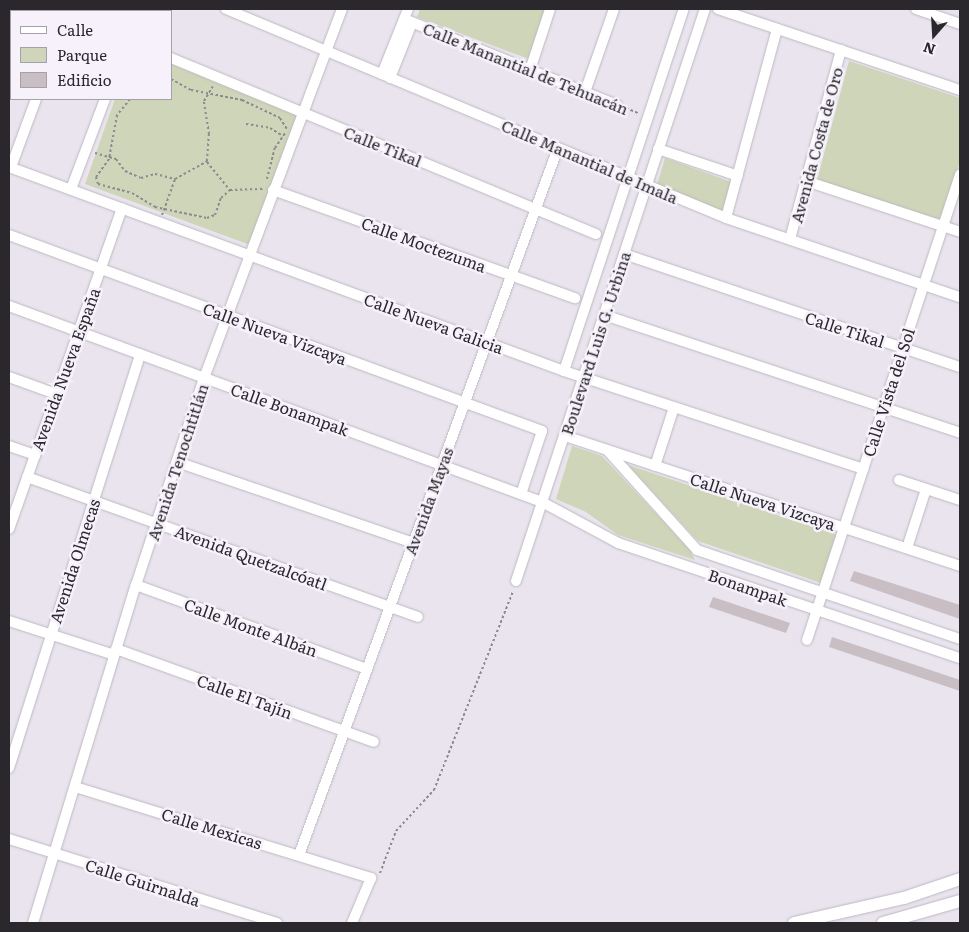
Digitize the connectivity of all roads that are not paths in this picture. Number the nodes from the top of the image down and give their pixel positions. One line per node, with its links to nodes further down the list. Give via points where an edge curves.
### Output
1 (226, 9): 13 (street, Calle Manantial de Imala)
2 (342, 9): 13 (street, Avenida Tenochtitlán)
3 (408, 9): 10 (street)
4 (550, 9): 16 (street)
5 (614, 9): 19 (street)
6 (684, 9): 29 (street, Boulevard Luis G. Urbina)
7 (705, 9): 25 (street, Boulevard Luis G. Urbina)
8 (718, 9): 12 (street)
9 (916, 9): 11 (street)
10 (408, 21): 16 (street, Calle Manantial de Tehuacán); 17 (street)
11 (960, 24)
12 (778, 29): 14 (street); 28 (street)
13 (325, 50): 17 (street, Calle Manantial de Imala); 23 (street, Avenida Tenochtitlán)
14 (841, 50): 18 (street); 30 (street, Avenida Costa de Oro)
15 (172, 58): 23 (street, Calle Tikal)
16 (530, 70): 19 (street, Calle Manantial de Tehuacán)
17 (386, 76): 24 (street, Calle Manantial de Imala)
18 (960, 90)
19 (585, 92): 22 (street, Calle Manantial de Tehuacán)
20 (36, 100): 26 (street)
21 (105, 100): 32 (street)
22 (617, 105)
23 (301, 112): 33 (street, Avenida Tenochtitlán); 35 (street, Calle Tikal)
24 (558, 148): 29 (street, Calle Manantial de Imala); 35 (street, Avenida Mayas)
25 (658, 149): 28 (street); 31 (street, Boulevard Luis G. Urbina)
26 (10, 167): 32 (street, Calle Nueva Galicia)
27 (960, 175): 37 (street, Calle Vista del Sol)
28 (738, 176): 36 (street)
29 (627, 177): 31 (street, Calle Manantial de Imala); 57 (street, Boulevard Luis G. Urbina)
30 (806, 180): 37 (street); 41 (street, Avenida Costa de Oro)
31 (646, 184): 36 (street, Calle Manantial de Imala); 42 (street, Boulevard Luis G. Urbina)
32 (71, 190): 34 (street, Calle Nueva Galicia)
33 (273, 190): 43 (street, Avenida Tenochtitlán); 45 (street, Calle Moctezuma)
34 (122, 208): 43 (street, Calle Nueva Galicia); 44 (street, Avenida Nueva España)
35 (536, 209): 39 (street, Calle Tikal); 45 (street, Avenida Mayas)
36 (726, 218): 41 (street, Calle Manantial de Imala)
37 (943, 227): 38 (street); 46 (street, Calle Vista del Sol)
38 (960, 232)
39 (596, 234)
40 (9, 235): 44 (street, Calle Nueva Vizcaya)
41 (790, 240): 46 (street, Calle Manantial de Imala)
42 (624, 254): 50 (street, Boulevard Luis G. Urbina); 54 (street, Calle Tikal)
43 (249, 255): 51 (street, Avenida Tenochtitlán); 53 (street, Calle Nueva Galicia)
44 (101, 269): 51 (street, Calle Nueva Vizcaya); 52 (street, Avenida Nueva España)
45 (512, 275): 48 (street, Calle Moctezuma); 53 (street, Avenida Mayas)
46 (924, 284): 47 (street, Calle Manantial de Imala); 54 (street, Calle Vista del Sol)
47 (960, 297)
48 (575, 298)
49 (9, 306): 52 (street, Calle Bonampak)
50 (604, 314): 60 (street, Boulevard Luis G. Urbina); 64 (street)
51 (227, 315): 59 (street, Avenida Tenochtitlán); 62 (street, Calle Nueva Vizcaya)
52 (78, 332): 55 (street, Calle Bonampak); 61 (street, Avenida Nueva España)
53 (487, 342): 57 (street, Calle Nueva Galicia); 62 (street, Avenida Mayas)
54 (903, 348): 56 (street, Calle Tikal); 64 (street, Calle Vista del Sol)
55 (140, 354): 59 (street, Calle Bonampak); 80 (street, Avenida Olmecas)
56 (960, 367)
57 (564, 371): 60 (street, Calle Nueva Galicia)
58 (9, 376): 61 (street)
59 (204, 378): 71 (street, Avenida Tenochtitlán); 72 (street, Calle Bonampak)
60 (584, 378): 63 (street, Calle Nueva Galicia); 67 (street, Boulevard Luis G. Urbina)
61 (56, 394): 70 (street, Avenida Nueva España)
62 (465, 403): 65 (street, Calle Nueva Vizcaya); 72 (street, Avenida Mayas)
63 (674, 407): 73 (street); 74 (street, Calle Nueva Galicia)
64 (883, 407): 66 (street); 74 (street, Calle Vista del Sol)
65 (542, 431): 78 (street, Boulevard Luis G. Urbina)
66 (960, 433)
67 (565, 436): 69 (street, Calle Nueva Vizcaya); 81 (street, Boulevard Luis G. Urbina)
68 (9, 446): 70 (street)
69 (607, 450): 73 (street, Calle Nueva Vizcaya); 91 (street, Bonampak, via 697,550)
70 (35, 455): 75 (street, Avenida Nueva España)
71 (178, 462): 83 (street, Avenida Tenochtitlán); 86 (street)
72 (442, 465): 78 (street, Calle Bonampak); 86 (street, Avenida Mayas)
73 (655, 466): 84 (street, Calle Nueva Vizcaya)
74 (863, 469): 84 (street, Calle Vista del Sol)
75 (27, 477): 80 (street, Avenida Quetzalcóatl); 82 (street, Avenida Nueva España)
76 (899, 480): 77 (street)
77 (926, 489): 79 (street); 87 (street)
78 (521, 494): 81 (street, Calle Bonampak)
79 (960, 500)
80 (93, 501): 83 (street, Avenida Quetzalcóatl); 96 (street, Avenida Olmecas)
81 (542, 502): 89 (street, Boulevard Luis G. Urbina); 93 (street, Bonampak, via 618,543)
82 (11, 516): 85 (street, Avenida Nueva España)
83 (157, 524): 90 (street, Avenida Tenochtitlán); 92 (street, Avenida Quetzalcóatl)
84 (843, 528): 87 (street, Calle Nueva Vizcaya); 91 (street, Calle Vista del Sol)
85 (9, 529)
86 (413, 544): 92 (street, Avenida Mayas)
87 (907, 548): 88 (street, Calle Nueva Vizcaya)
88 (960, 566)
89 (516, 581)
90 (136, 585): 99 (street, Avenida Tenochtitlán); 101 (street, Calle Monte Albán)
91 (822, 592): 93 (street, Calle Vista del Sol); 97 (street, Bonampak)
92 (390, 607): 94 (street, Avenida Quetzalcóatl); 101 (street, Avenida Mayas)
93 (816, 610): 98 (street, Calle Vista del Sol); 100 (street, Bonampak)
94 (418, 617)
95 (9, 621): 96 (street, Calle El Tajín)
96 (51, 635): 99 (street, Calle El Tajín); 104 (street, Avenida Olmecas)
97 (960, 639)
98 (807, 640)
99 (115, 652): 102 (street, Calle El Tajín); 105 (street, Avenida Tenochtitlán)
100 (960, 658)
101 (367, 669): 102 (street, Avenida Mayas)
102 (344, 731): 103 (street, Calle El Tajín); 108 (street, Avenida Mayas)
103 (374, 742)
104 (9, 768)
105 (75, 787): 107 (street, Avenida Tenochtitlán); 108 (street, Calle Mexicas)
106 (9, 839): 107 (street, Calle Guirnalda)
107 (56, 854): 111 (street, Avenida Tenochtitlán); 113 (street, Calle Guirnalda)
108 (298, 855): 114 (street, Calle Mexicas, via 371,878)
109 (960, 879): 115 (street, via 904,898)
110 (960, 901): 116 (street)
111 (34, 922): 112 (street)
112 (45, 923)
113 (277, 923)
114 (352, 923)
115 (794, 923)
116 (883, 923)

